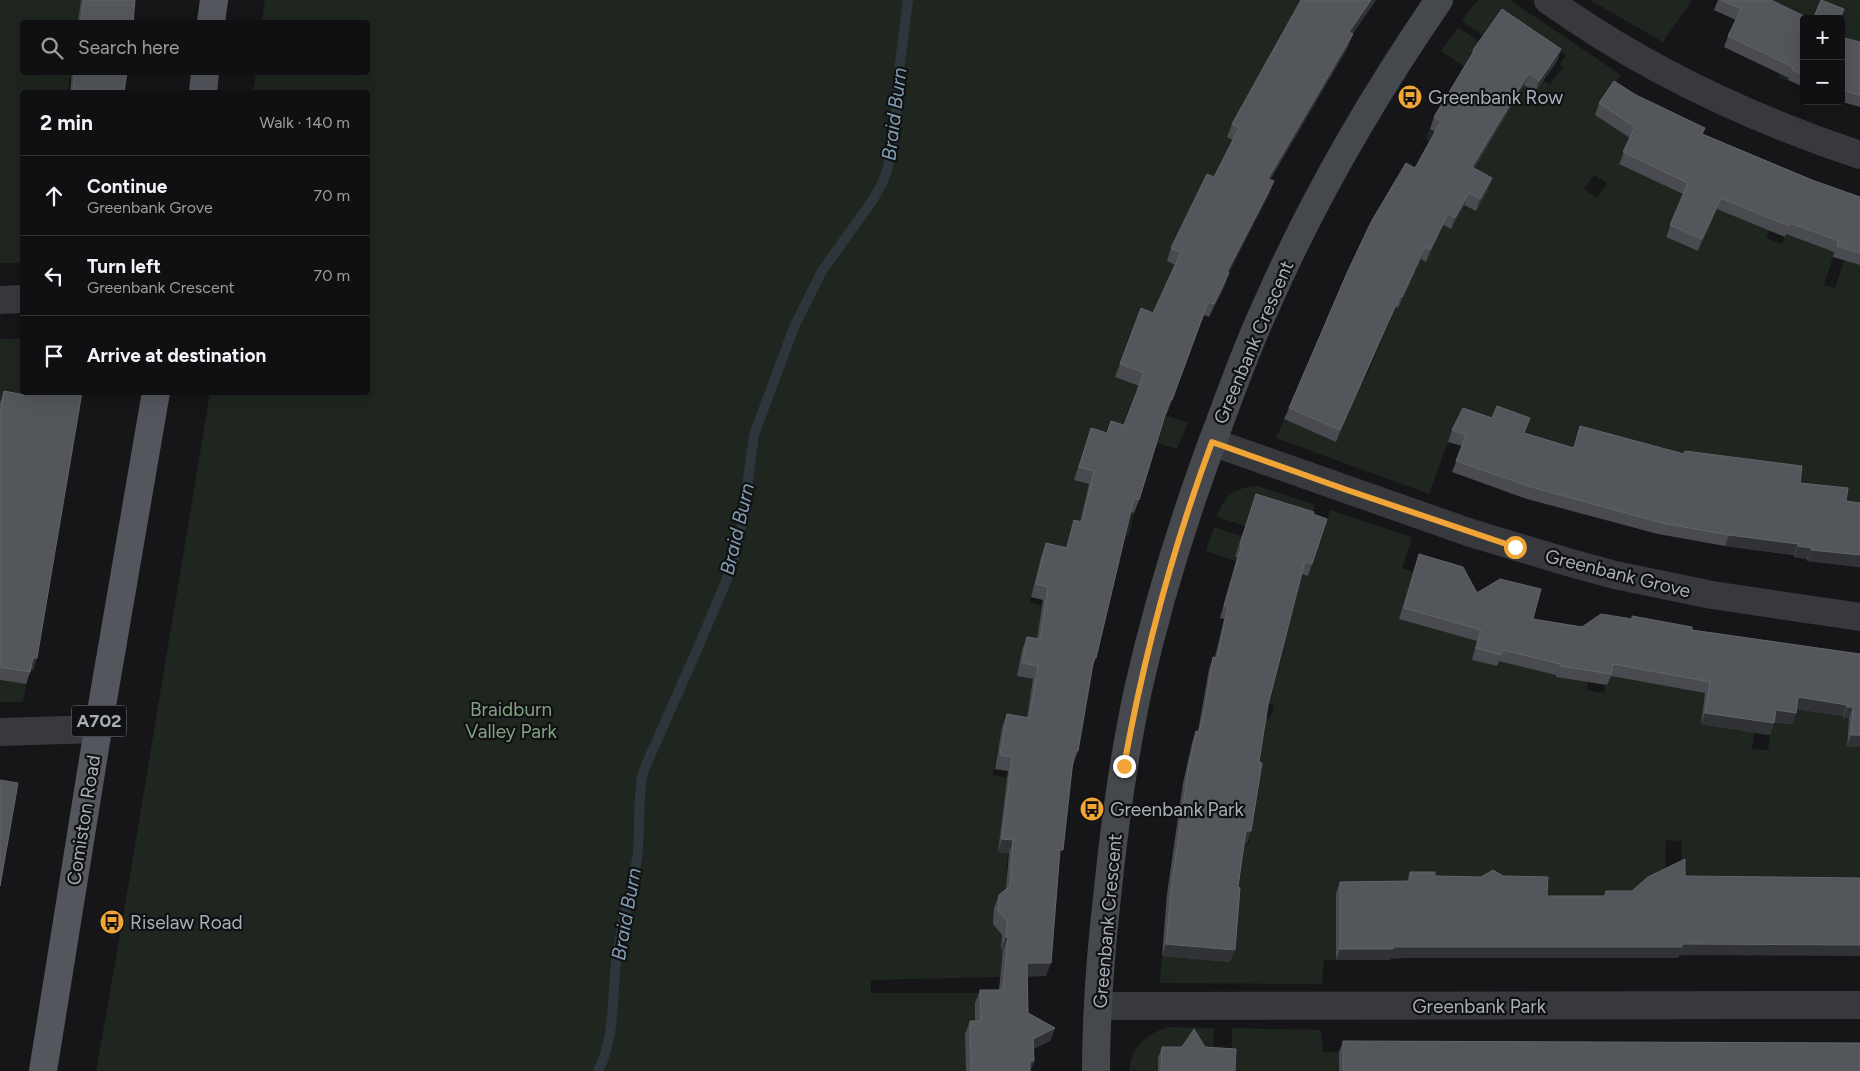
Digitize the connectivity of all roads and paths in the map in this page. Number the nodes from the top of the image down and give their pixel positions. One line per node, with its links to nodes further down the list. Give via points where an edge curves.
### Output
1 (214, 0): 4 (main road)
2 (1439, 0): 11 (street, Greenbank Crescent, via 1389,74 1308,217 1266,305)
3 (1548, 0): 7 (street, via 1604,38 1696,88 1791,130)
4 (211, 20)
5 (205, 75): 6 (main road)
6 (203, 90)
7 (1860, 155)
8 (20, 299): 9 (street)
9 (0, 300)
10 (155, 395): 13 (main road, Comiston Road / A702)
11 (1212, 442): 12 (street, Greenbank Grove, via 1468,532 1564,561 1712,595); 16 (street, Greenbank Crescent, via 1167,577 1138,690 1119,796)
12 (1860, 617)
13 (98, 729): 14 (street); 17 (main road, Comiston Road / A702)
14 (0, 732)
15 (1860, 1005): 16 (street, Greenbank Park)
16 (1098, 1006): 18 (street, Greenbank Crescent)
17 (43, 1071)
18 (1096, 1071)

